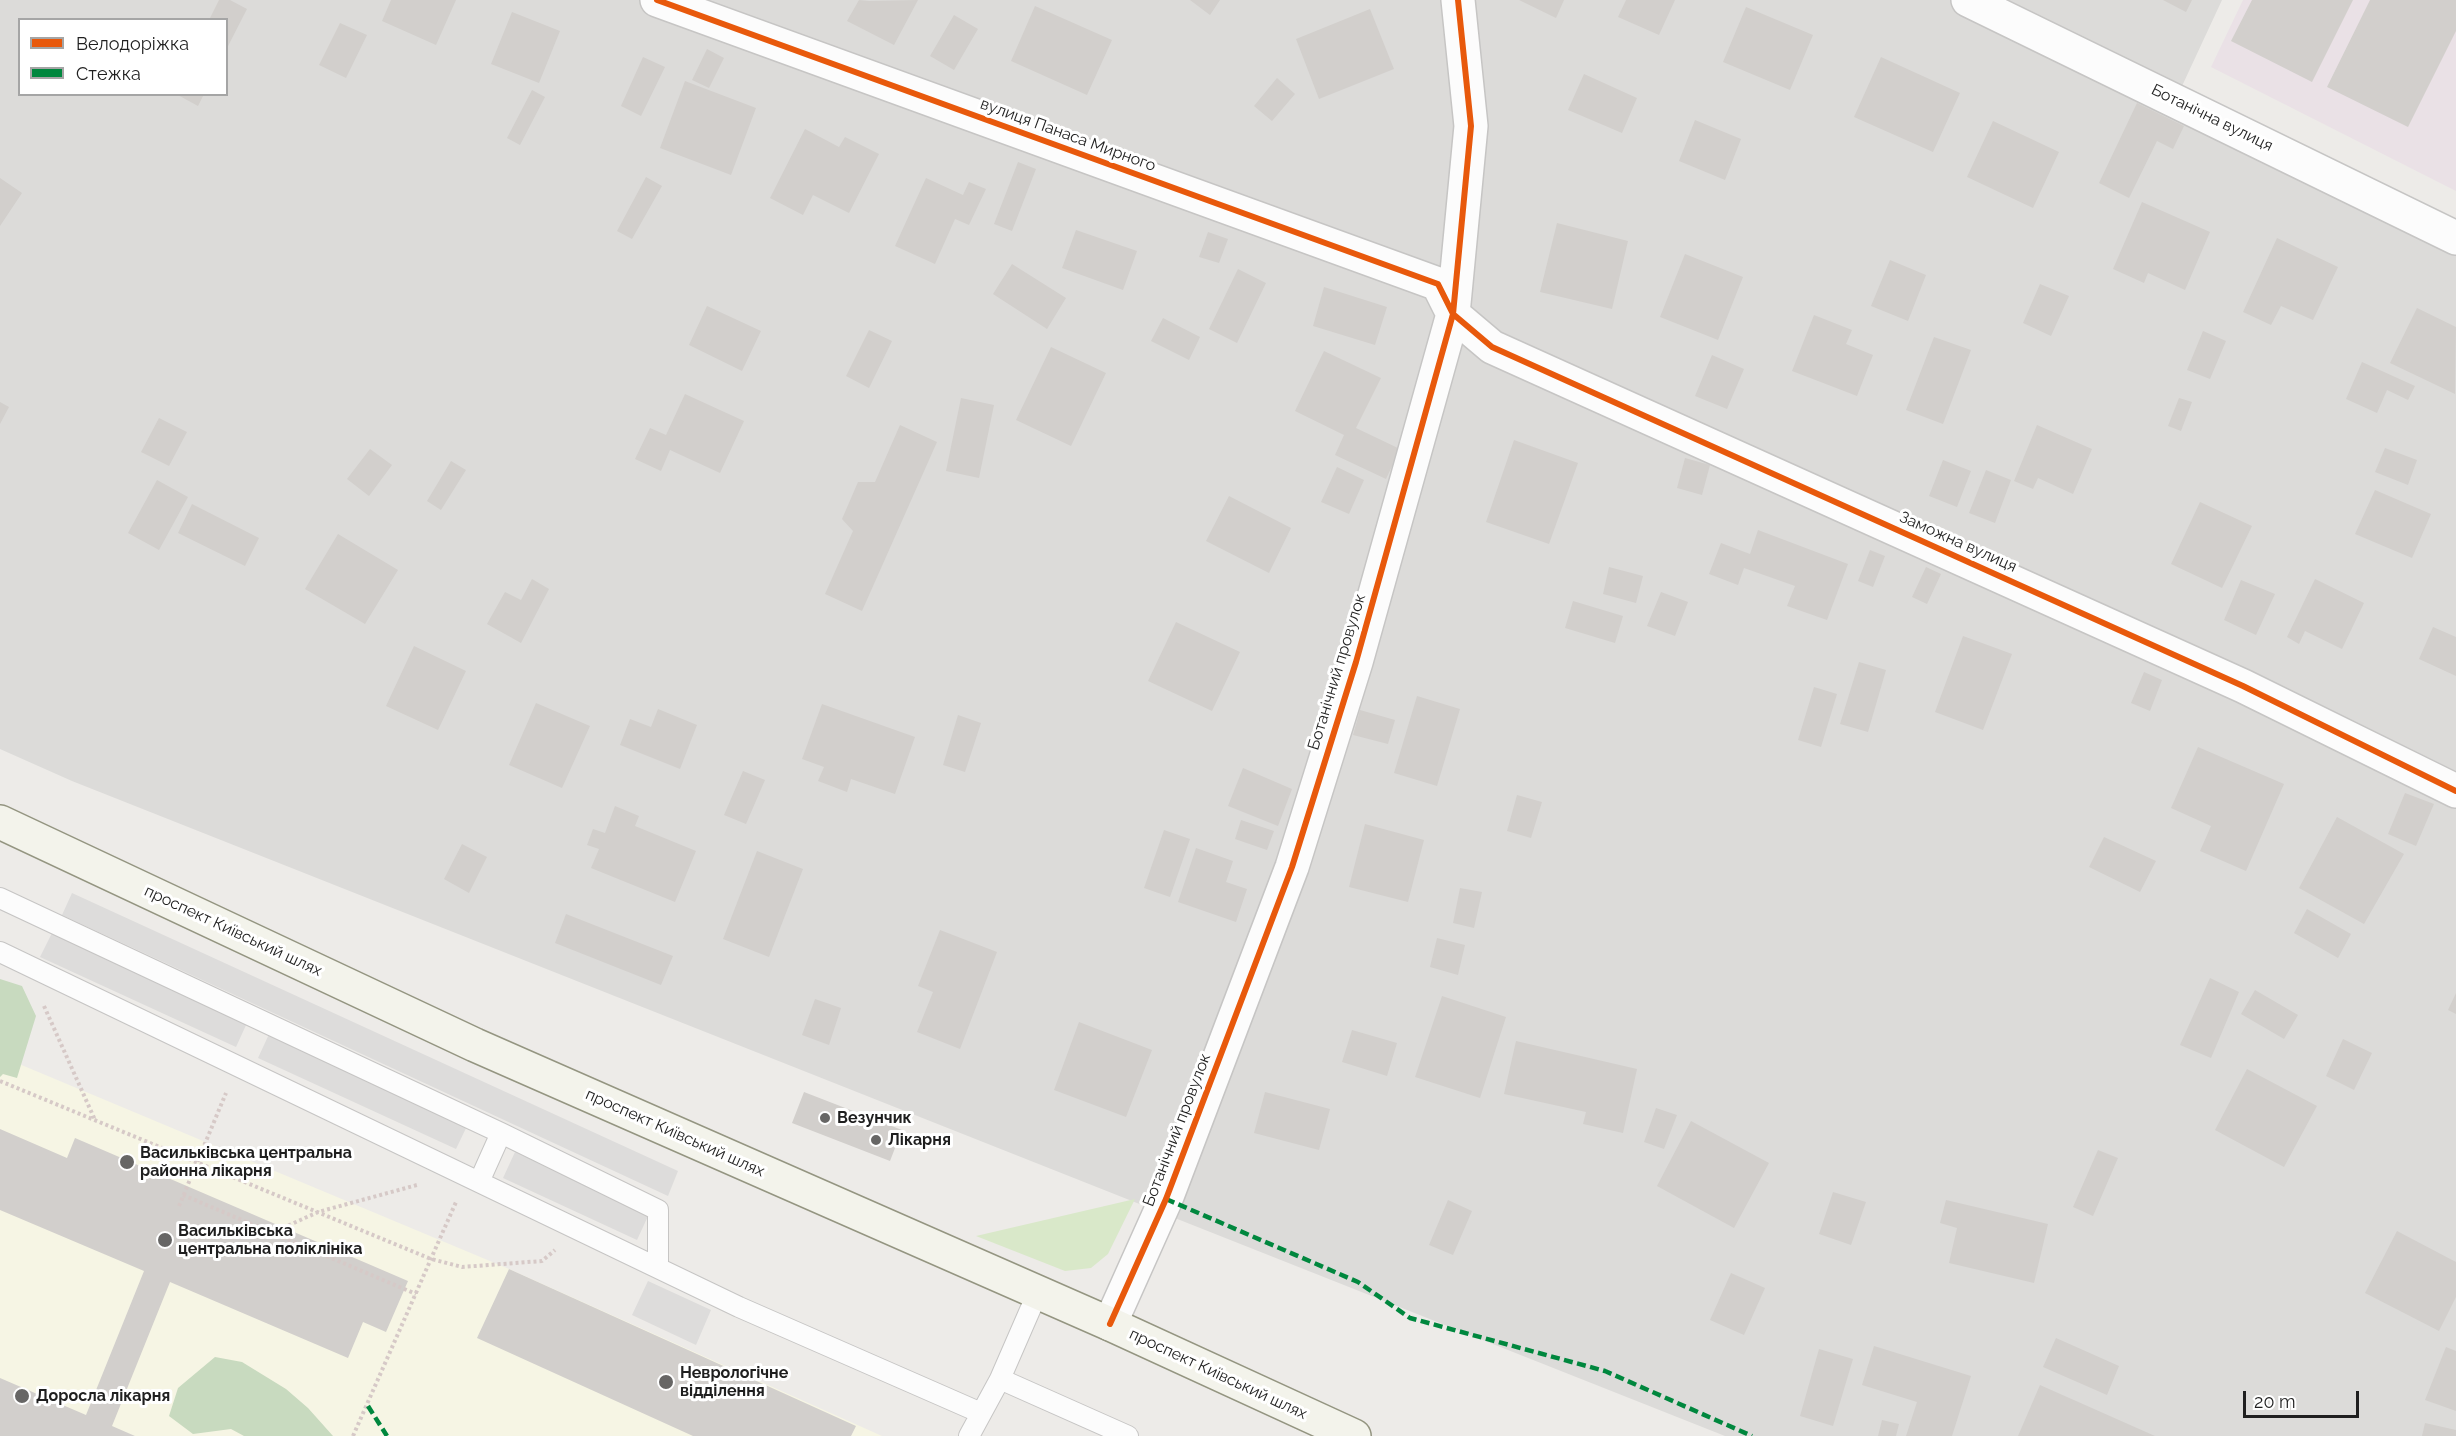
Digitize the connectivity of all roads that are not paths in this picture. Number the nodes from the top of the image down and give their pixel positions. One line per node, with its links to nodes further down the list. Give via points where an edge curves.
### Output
1 (657, 0): 5 (street, вулиця Панаса Мирного, via 1438,284)
2 (1458, 0): 5 (street, Ботанічний провулок, via 1471,126)
3 (1968, 0): 4 (street, Ботанічна вулиця)
4 (2456, 238)
5 (1453, 314): 6 (street, Заможна вулиця, via 1492,347 2243,686); 14 (street, Ботанічний провулок, via 1356,662 1292,867 1166,1199)
6 (2456, 792)
7 (2, 829): 13 (main road, проспект Київський шлях, via 475,1045)
8 (0, 898): 10 (lane)
9 (0, 952): 11 (lane)
10 (501, 1133): 11 (lane); 12 (lane, via 658,1210)
11 (479, 1182): 12 (lane)
12 (658, 1268): 16 (lane)
13 (1037, 1294): 14 (main road, проспект Київський шлях); 15 (lane)
14 (1110, 1324): 19 (main road, проспект Київський шлях)
15 (1000, 1378): 16 (lane); 18 (lane)
16 (981, 1413): 17 (lane)
17 (969, 1436)
18 (1128, 1436)
19 (1354, 1436)

